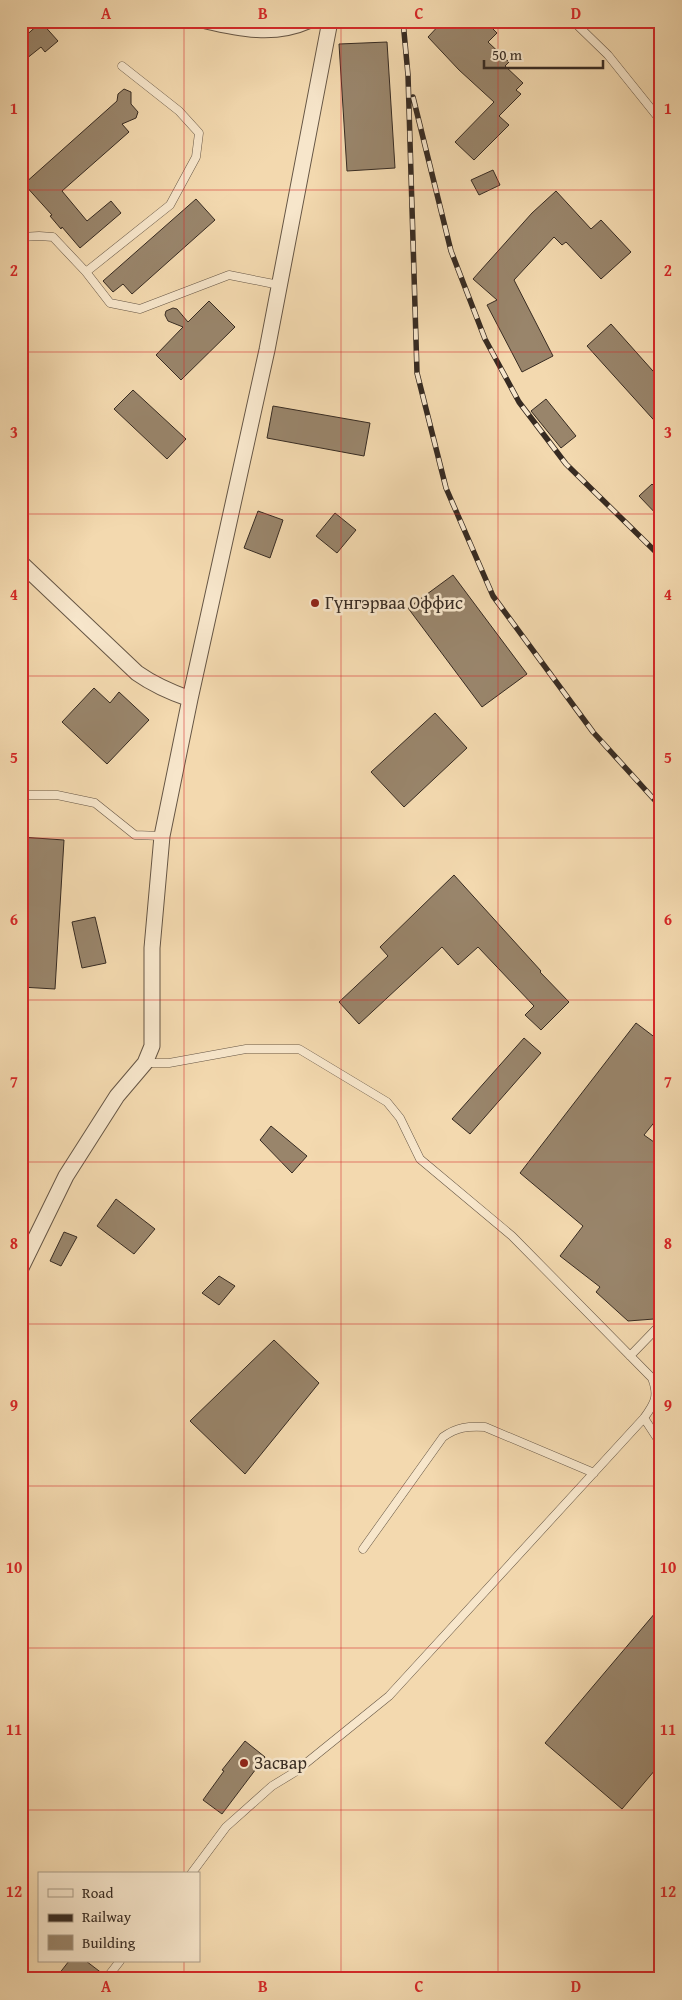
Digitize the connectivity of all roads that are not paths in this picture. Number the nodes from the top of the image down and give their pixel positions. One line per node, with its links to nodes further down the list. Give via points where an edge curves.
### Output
1 (206, 21): 2 (street, via 243,30 274,30)
2 (308, 21)
3 (330, 21): 9 (street)
4 (573, 21): 6 (lane, via 608,55)
5 (122, 66): 8 (lane, via 178,111 199,133 196,157 170,205)
6 (661, 121)
7 (21, 237): 8 (lane, via 53,237)
8 (86, 272): 9 (lane, via 110,303 140,308 229,275)
9 (279, 285): 11 (street)
10 (21, 563): 11 (street, via 137,673)
11 (190, 699): 13 (street)
12 (21, 795): 13 (lane, via 57,795 94,803 135,835)
13 (162, 836): 14 (street, via 152,948 152,1046)
14 (145, 1063): 15 (street, via 118,1096 66,1176); 17 (lane, via 169,1063 246,1049 299,1049 379,1097 400,1118 420,1159 512,1236)
15 (21, 1268)
16 (661, 1324): 17 (lane)
17 (630, 1356): 18 (lane, via 652,1378 656,1388 655,1403)
18 (644, 1418): 19 (lane); 20 (lane)
19 (661, 1444)
20 (594, 1473): 21 (lane, via 485,1427 455,1429 444,1437); 22 (lane, via 389,1696 296,1772 272,1786 226,1827)
21 (363, 1550)
22 (192, 1872)
23 (119, 1962): 24 (lane)
24 (106, 1979)

